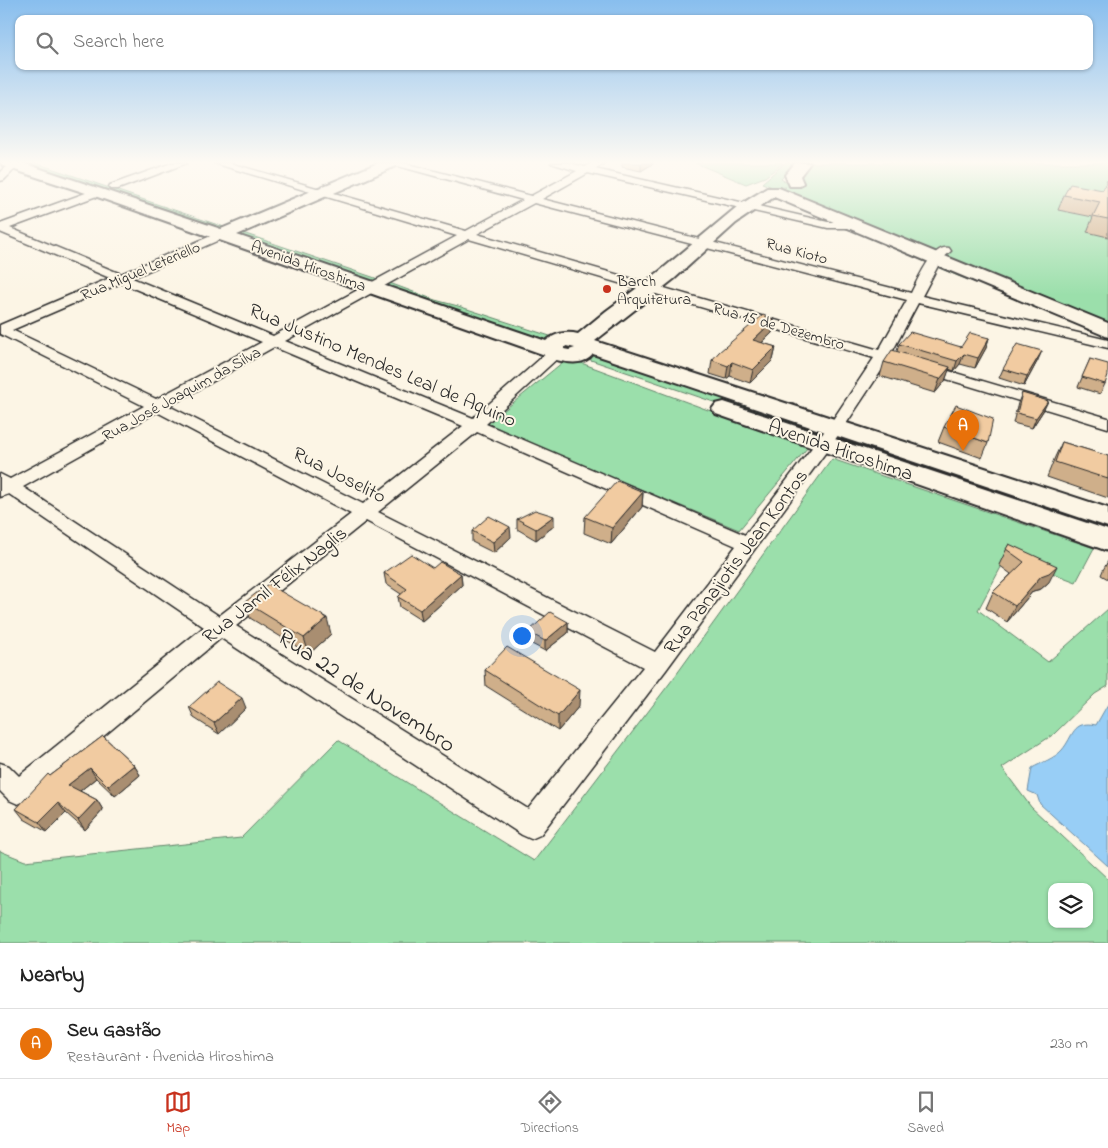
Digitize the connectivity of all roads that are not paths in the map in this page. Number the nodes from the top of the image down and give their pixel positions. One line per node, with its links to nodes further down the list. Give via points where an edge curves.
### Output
1 (57, 207): 12 (street)
2 (159, 207): 13 (main road, Avenida Hiroshima)
3 (288, 207): 13 (main road, Rua Miguel Leteriello)
4 (372, 207): 14 (street, Rua 15 de Dezembro)
5 (516, 207): 14 (street, Rua José Joaquim da Silva)
6 (563, 207): 15 (street, Rua Kioto)
7 (746, 207): 15 (main road, Rua Jamil Félix Naglis)
8 (756, 207): 11 (street, via 828,225)
9 (817, 207): 11 (main road)
10 (838, 207): 16 (main road)
11 (859, 224): 16 (main road)
12 (0, 228): 17 (street, Rua Justino Mendes Leal de Aquino)
13 (230, 231): 17 (street, Rua Miguel Leteriello); 18 (main road, Avenida Hiroshima); 19 (main road, Avenida Hiroshima)
14 (467, 234): 18 (street, Rua José Joaquim da Silva); 20 (street, Rua 15 de Dezembro)
15 (705, 243): 20 (main road, Rua Jamil Félix Naglis); 21 (street, Rua Kioto)
16 (940, 255): 21 (street, Rua Panajiotis Jean Kontos); 22 (main road); 24 (main road)
17 (120, 278): 23 (street, Rua Miguel Leteriello); 25 (street, Rua Justino Mendes Leal de Aquino)
18 (390, 278): 19 (street, Rua José Joaquim da Silva); 27 (main road, Avenida Hiroshima)
19 (373, 288): 25 (street, Rua José Joaquim da Silva); 27 (main road, Avenida Hiroshima)
20 (650, 288): 27 (main road, Rua Jamil Félix Naglis); 28 (street, Rua 15 de Dezembro)
21 (915, 298): 26 (street, Rua Kioto); 28 (street, Rua Panajiotis Jean Kontos)
22 (1108, 319)
23 (0, 329): 29 (street, Rua Joselito)
24 (1108, 331)
25 (276, 342): 29 (street, Rua José Joaquim da Silva); 31 (street, Rua Justino Mendes Leal de Aquino)
26 (1108, 344)
27 (569, 348): 31 (street, Rua Jamil Félix Naglis); 32 (main road, Avenida Hiroshima)
28 (883, 356): 30 (street, Rua 15 de Dezembro); 32 (street, Rua Panajiotis Jean Kontos)
29 (158, 406): 33 (street, Rua José Joaquim da Silva); 34 (street, Rua Joselito)
30 (1108, 424)
31 (476, 425): 34 (street, Rua Jamil Félix Naglis); 37 (street, Rua Justino Mendes Leal de Aquino)
32 (829, 435): 35 (main road, Avenida Hiroshima); 36 (main road, Avenida Hiroshima); 37 (street, Rua Panajiotis Jean Kontos)
33 (3, 486): 38 (street, Rua 22 de Novembro)
34 (365, 512): 38 (street, Rua Jamil Félix Naglis); 39 (street, Rua Joselito)
35 (1108, 518)
36 (1108, 541)
37 (748, 544): 39 (street, Rua Panajiotis Jean Kontos)
38 (220, 626): 40 (street, Rua Jamil Félix Naglis, via 18,792); 41 (street, Rua 22 de Novembro)
39 (658, 664): 41 (street, Rua Panajiotis Jean Kontos)
40 (0, 774)
41 (531, 826)

